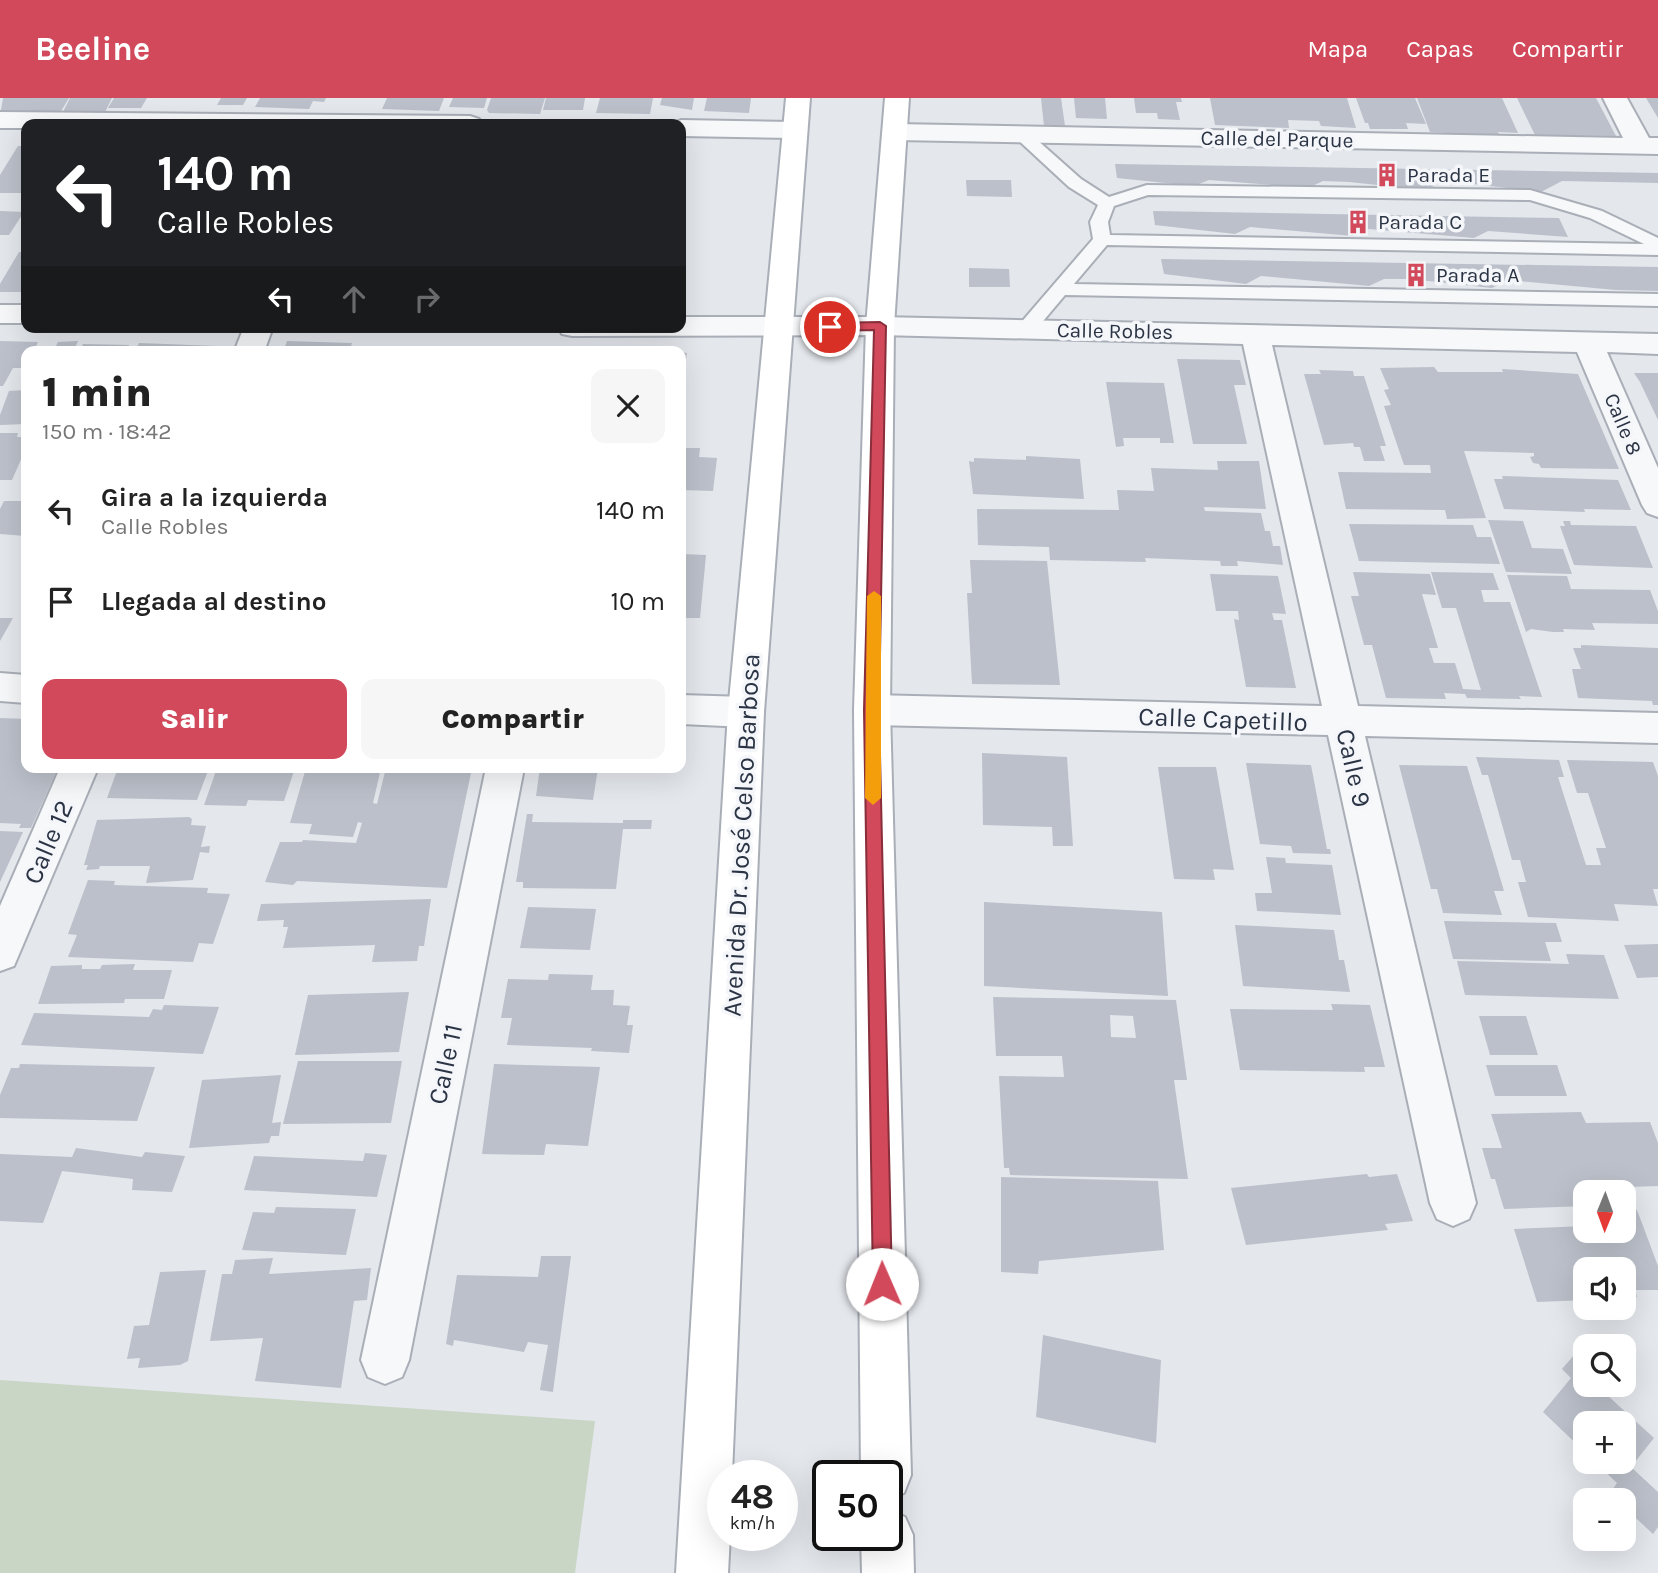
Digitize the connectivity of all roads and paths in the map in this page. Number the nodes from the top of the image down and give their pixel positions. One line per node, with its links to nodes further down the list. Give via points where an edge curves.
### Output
1 (355, 98): 5 (street)
2 (798, 98): 9 (main road, Avenida Dr. José Celso Barbosa)
3 (897, 98): 10 (main road)
4 (1615, 98): 12 (street)
5 (347, 119)
6 (0, 120): 7 (street)
7 (21, 120)
8 (686, 128): 9 (street)
9 (793, 131): 22 (main road, Avenida Dr. José Celso Barbosa)
10 (896, 132): 11 (street, Calle del Parque); 20 (main road)
11 (1021, 134): 12 (street, Calle del Parque); 13 (lane, via 1075,183)
12 (1649, 146)
13 (1107, 203): 14 (lane, via 1100,222); 15 (lane, via 1147,190 1530,195 1578,205 1624,225)
14 (1102, 240): 15 (lane); 16 (lane)
15 (1658, 247)
16 (1059, 289): 17 (lane); 23 (lane)
17 (1658, 300)
18 (0, 314): 19 (street)
19 (21, 314)
20 (880, 326): 22 (street, Calle Robles); 23 (street, Calle Robles); 31 (main road)
21 (686, 328): 22 (street, Calle Robles)
22 (779, 328): 32 (main road, Avenida Dr. José Celso Barbosa)
23 (1026, 329): 24 (street, Calle Robles)
24 (1255, 333): 25 (street, Calle Robles); 33 (street, Calle 9)
25 (1588, 342): 26 (street, Calle Robles); 27 (street, Calle 8)
26 (1658, 344)
27 (1658, 505)
28 (0, 687): 29 (street)
29 (21, 689)
30 (686, 709): 32 (street)
31 (872, 710): 33 (street, Calle Capetillo); 40 (main road)
32 (746, 712): 42 (main road, Avenida Dr. José Celso Barbosa)
33 (1344, 722): 34 (street, Calle Capetillo); 38 (street, Calle 9)
34 (1658, 728)
35 (77, 773): 37 (street, Calle 12)
36 (504, 773): 39 (street, Calle 11)
37 (0, 954)
38 (1453, 1203)
39 (385, 1360)
40 (886, 1460)
41 (887, 1551): 43 (main road)
42 (702, 1573)
43 (888, 1573)

